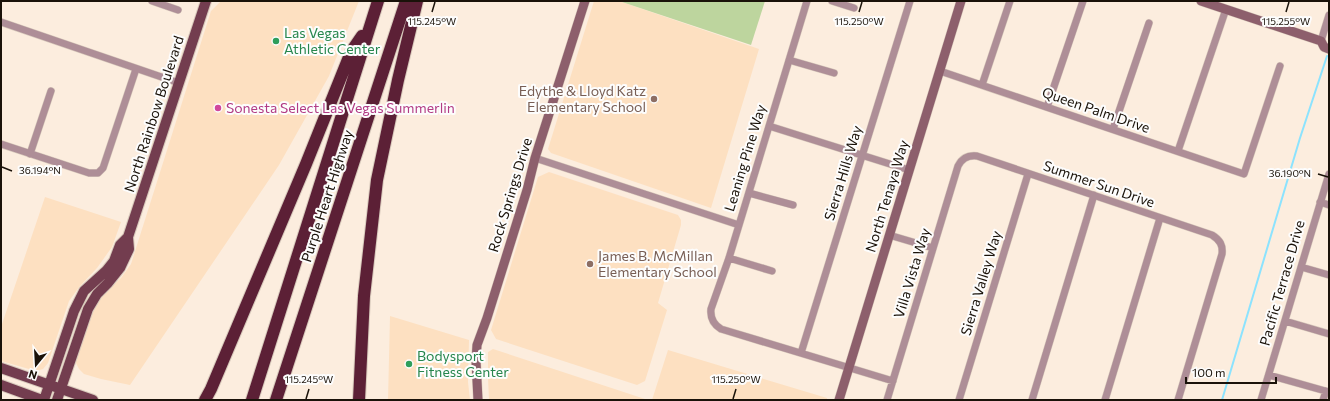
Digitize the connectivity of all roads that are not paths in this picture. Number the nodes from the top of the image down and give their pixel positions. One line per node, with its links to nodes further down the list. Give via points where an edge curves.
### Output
1 (152, 1): 15 (street)
2 (206, 1): 28 (main road, North Rainbow Boulevard)
3 (378, 1): 20 (highway, Purple Heart Highway)
4 (406, 1): 73 (highway, Purple Heart Highway)
5 (416, 1): 74 (highway, via 377,180 364,296)
6 (585, 1): 39 (main road, Rock Springs Drive)
7 (807, 1): 23 (street, Leaning Pine Way)
8 (832, 1): 14 (street)
9 (910, 1): 37 (street, Sierra Hills Way)
10 (961, 1): 26 (main road, North Tenaya Way)
11 (1010, 1): 29 (street)
12 (1083, 1): 31 (street)
13 (1201, 1): 16 (main road)
14 (854, 8)
15 (178, 10)
16 (1226, 10): 21 (main road); 35 (street)
17 (1329, 15): 21 (street)
18 (1, 22): 25 (street)
19 (1149, 23): 33 (street)
20 (370, 25): 71 (highway, via 351,52); 72 (highway, Purple Heart Highway)
21 (1325, 40): 22 (main road, via 1324,47)
22 (1329, 49)
23 (789, 60): 27 (street); 32 (street, Leaning Pine Way)
24 (1280, 66): 35 (street, Queen Palm Drive, via 1244,174)
25 (136, 69): 28 (street); 36 (street, via 103,168 98,173 89,173)
26 (940, 71): 29 (street, Queen Palm Drive); 40 (main road, North Tenaya Way)
27 (834, 73)
28 (179, 83): 51 (main road, North Rainbow Boulevard)
29 (982, 85): 31 (street, Queen Palm Drive)
30 (51, 91): 36 (street)
31 (1048, 107): 33 (street, Queen Palm Drive)
32 (768, 126): 37 (street); 43 (street, Leaning Pine Way)
33 (1113, 129): 35 (street, Queen Palm Drive)
34 (1, 144): 36 (street)
35 (1178, 151)
36 (30, 154)
37 (862, 154): 40 (street); 59 (street, Sierra Hills Way)
38 (966, 157): 41 (street, Summer Sun Drive, via 977,156); 52 (street, Villa Vista Way, via 958,166)
39 (535, 158): 49 (street); 75 (main road, Rock Springs Drive, via 477,345)
40 (909, 170): 50 (main road, North Tenaya Way)
41 (1028, 174): 44 (street, Summer Sun Drive); 78 (street, Sierra Valley Way)
42 (1329, 174): 45 (street, Pacific Terrace Drive)
43 (749, 192): 46 (street); 49 (street, Leaning Pine Way)
44 (1094, 195): 48 (street, Summer Sun Drive); 79 (street)
45 (1320, 202): 47 (street); 54 (street, Pacific Terrace Drive)
46 (793, 205)
47 (1329, 205)
48 (1160, 218): 80 (street); 81 (street, Summer Sun Drive, via 1212,235 1221,243 1222,248)
49 (739, 225): 53 (street, Leaning Pine Way)
50 (889, 235): 52 (street); 61 (main road, North Tenaya Way)
51 (128, 236): 65 (main road, North Rainbow Boulevard, via 120,245 114,261 79,299); 66 (main road, North Rainbow Boulevard, via 129,249 120,268 97,294 88,309)
52 (933, 248): 63 (street, Villa Vista Way)
53 (729, 258): 55 (street); 59 (street, Leaning Pine Way, via 711,309 716,326)
54 (1301, 267): 56 (street); 57 (street, Pacific Terrace Drive)
55 (772, 272)
56 (1329, 275)
57 (1285, 321): 58 (street); 62 (street, Pacific Terrace Drive)
58 (1329, 334)
59 (801, 353): 61 (street)
60 (1, 368): 65 (main road)
61 (849, 368): 63 (street); 76 (main road, North Tenaya Way)
62 (1269, 375): 67 (street); 82 (street, Pacific Terrace Drive)
63 (893, 381): 77 (street, Villa Vista Way)
64 (1, 385): 68 (main road)
65 (49, 386): 66 (main road); 68 (main road, North Rainbow Boulevard)
66 (61, 390): 69 (main road, North Rainbow Boulevard); 70 (main road)
67 (1327, 391): 83 (street)
68 (43, 400)
69 (57, 400)
70 (93, 400)
71 (205, 400)
72 (252, 400)
73 (276, 400)
74 (359, 400)
75 (478, 400)
76 (839, 400)
77 (887, 400)
78 (959, 400)
79 (1032, 400)
80 (1105, 400)
81 (1178, 400)
82 (1261, 400)
83 (1323, 400)

